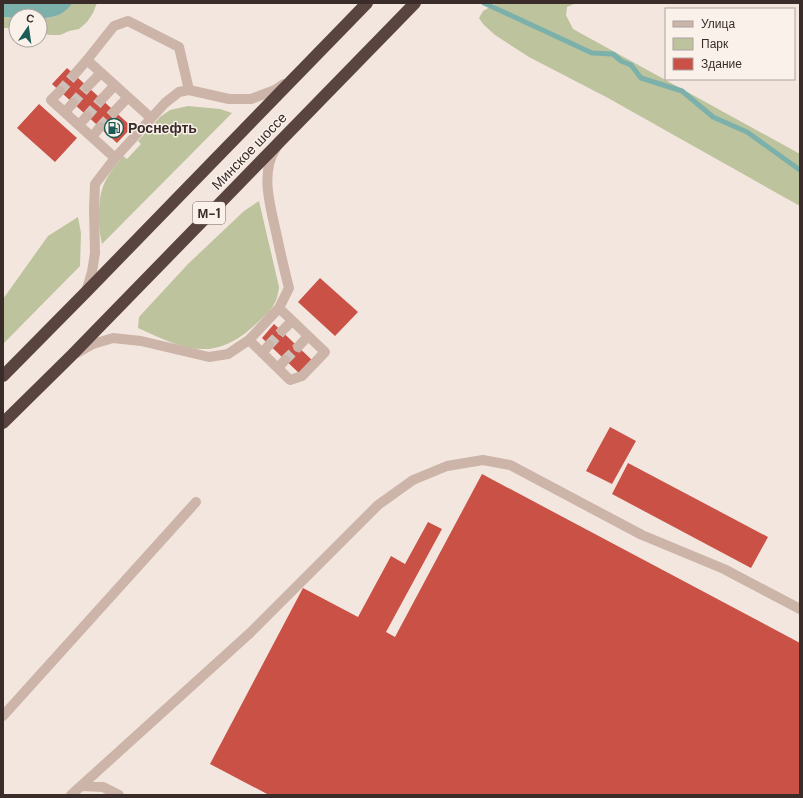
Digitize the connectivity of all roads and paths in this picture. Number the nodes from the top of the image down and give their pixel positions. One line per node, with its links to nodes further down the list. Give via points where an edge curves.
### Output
1 (367, 3): 6 (highway, Минское шоссе / М-1)
2 (415, 3): 21 (highway, Минское шоссе / М-1)
3 (87, 60): 4 (lane); 5 (lane); 10 (lane, via 114,26 128,21 179,47)
4 (101, 72): 7 (lane); 8 (lane)
5 (74, 75)
6 (296, 76): 10 (lane, via 275,90 251,99 229,99); 23 (highway, Минское шоссе / М-1)
7 (115, 86): 11 (lane); 12 (lane)
8 (87, 87)
9 (60, 90): 14 (lane, via 51,100)
10 (189, 90): 17 (lane, via 178,92)
11 (128, 97): 15 (lane); 17 (lane)
12 (101, 100)
13 (73, 103): 14 (lane)
14 (65, 112): 18 (lane)
15 (114, 112)
16 (87, 116): 18 (lane)
17 (151, 118): 22 (lane)
18 (79, 125): 20 (lane)
19 (100, 128): 20 (lane)
20 (92, 137): 22 (lane)
21 (282, 138): 24 (lane, via 272,155 268,173 268,195 290,288); 32 (highway, Минское шоссе / М-1)
22 (115, 158): 23 (lane, via 95,184 95,253)
23 (86, 292): 35 (highway, Минское шоссе / М-1)
24 (279, 308): 25 (lane); 28 (lane)
25 (292, 321): 26 (lane); 27 (lane)
26 (282, 331)
27 (308, 336): 30 (lane); 34 (lane, via 325,352 302,376 290,380)
28 (249, 340): 31 (lane); 32 (lane, via 228,354 209,357 112,338 93,344)
29 (269, 345): 31 (lane)
30 (298, 347)
31 (262, 353): 34 (lane)
32 (71, 356): 36 (highway, Минское шоссе / М-1)
33 (285, 360): 34 (lane)
34 (278, 368)
35 (3, 376)
36 (3, 423)
37 (196, 502): 39 (lane)
38 (800, 609): 40 (lane, via 724,569 642,535 510,465 483,460 447,466 413,480 378,505 250,633)
39 (3, 716)
40 (81, 786): 41 (lane); 42 (lane, via 103,787)
41 (71, 795)
42 (119, 795)

